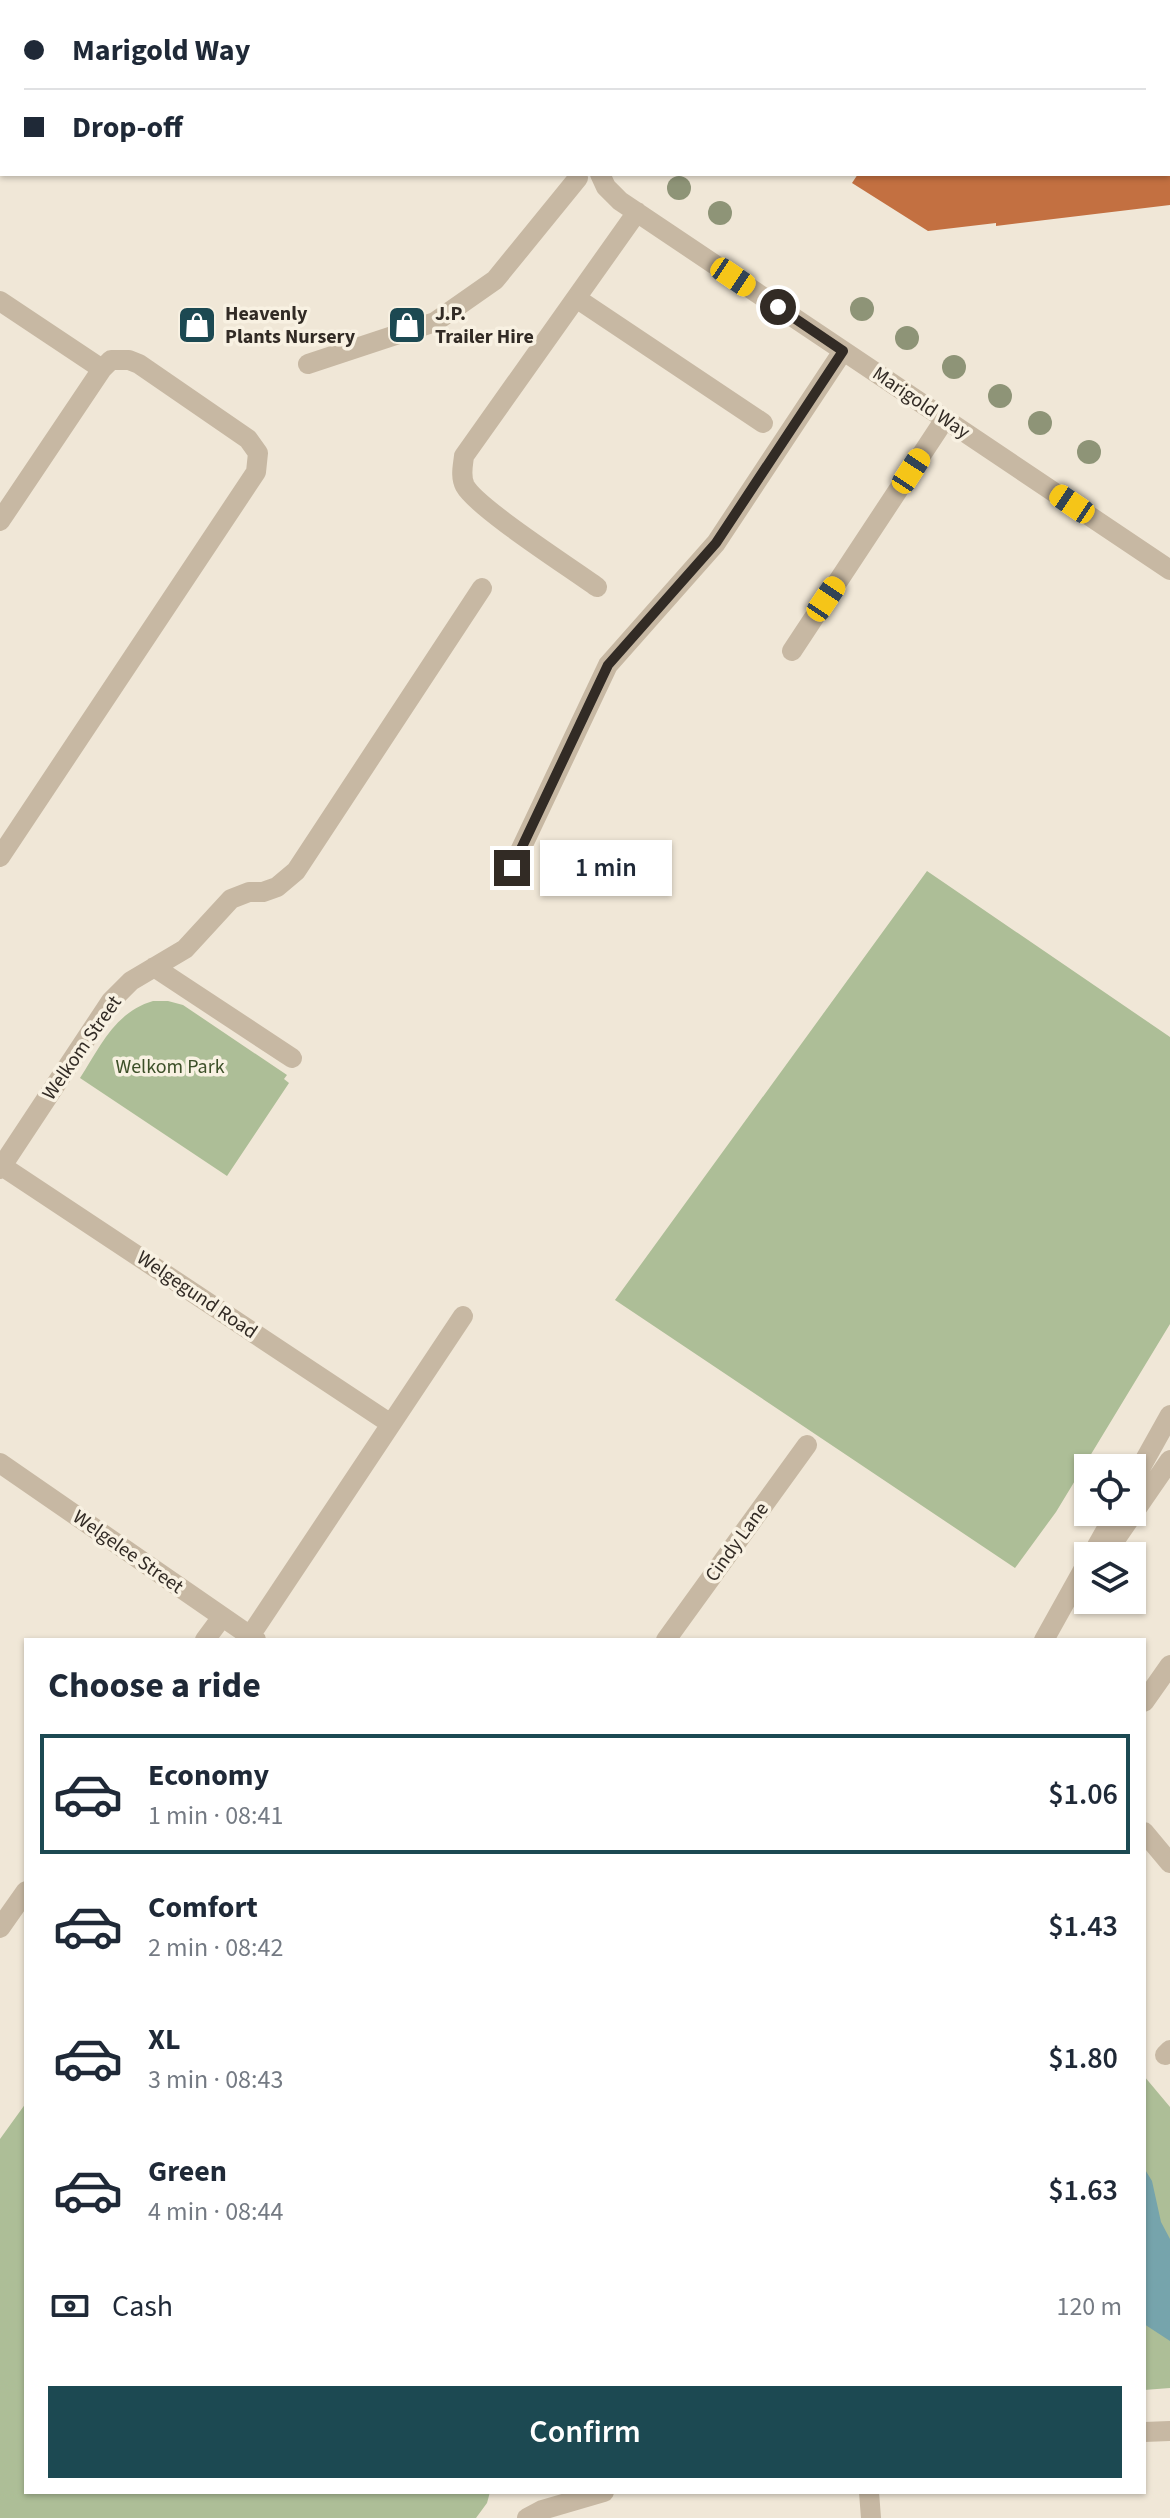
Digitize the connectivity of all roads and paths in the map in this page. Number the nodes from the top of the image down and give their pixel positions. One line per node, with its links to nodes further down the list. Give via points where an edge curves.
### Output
1 (575, 176): 2 (street); 7 (street, via 495,280 435,322)
2 (603, 180): 3 (street, Marigold Way)
3 (637, 212): 4 (street); 6 (street, Marigold Way)
4 (576, 298): 10 (street); 13 (street, via 464,456 463,482 480,503)
5 (0, 301): 8 (street)
6 (843, 351): 9 (street, Marigold Way); 17 (street, via 716,543 608,665)
7 (308, 364)
8 (102, 369): 11 (street); 16 (street, via 119,358 139,364 248,439 259,462)
9 (945, 419): 12 (street, Marigold Way); 15 (street)
10 (763, 423)
11 (0, 521)
12 (1170, 570)
13 (597, 587)
14 (482, 588): 18 (street, Welkom Street, via 296,871 277,887 240,895 215,913 185,949)
15 (792, 651)
16 (0, 857)
17 (512, 868)
18 (154, 967): 19 (street); 20 (street, Welkom Street, via 111,1001)
19 (292, 1058)
20 (1, 1167): 23 (street, Welgegund Road)
21 (463, 1316): 23 (street)
22 (1170, 1415): 25 (street)
23 (391, 1424): 33 (street)
24 (807, 1445): 34 (street, Cindy Lane)
25 (1146, 1458)
26 (1170, 1460): 28 (street)
27 (0, 1463): 31 (street, Welgelee Street)
28 (1114, 1542)
29 (1074, 1587): 35 (street)
30 (1074, 1599): 36 (street)
31 (222, 1617): 32 (street); 33 (street, Welgelee Street)
32 (206, 1638)
33 (253, 1638)
34 (667, 1638)
35 (1046, 1638)
36 (1046, 1638)
37 (1170, 1665): 38 (street)
38 (1146, 1699)
39 (1146, 1834): 40 (street)
40 (1170, 1863)
41 (24, 1894): 42 (street)
42 (0, 1928)
43 (1170, 2431): 44 (street)
44 (1146, 2432)
45 (595, 2494): 47 (street)
46 (869, 2494): 48 (street)
47 (534, 2507)
48 (871, 2518)

